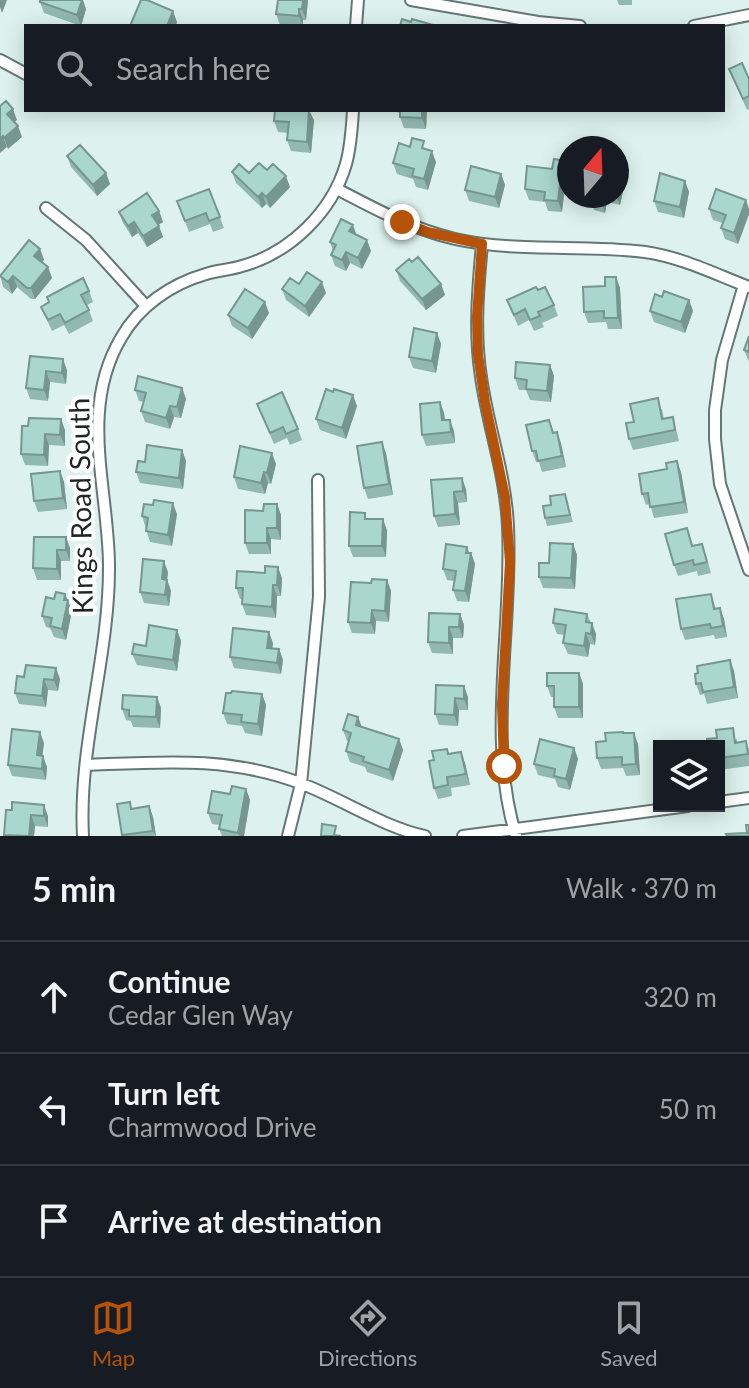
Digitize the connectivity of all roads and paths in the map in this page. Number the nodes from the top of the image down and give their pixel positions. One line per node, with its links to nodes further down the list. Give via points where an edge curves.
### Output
1 (358, 0): 4 (street)
2 (411, 0): 5 (street)
3 (749, 15): 6 (street)
4 (356, 24)
5 (559, 24)
6 (704, 24)
7 (0, 60): 8 (street)
8 (24, 73)
9 (353, 112): 10 (street, Kings Road South)
10 (337, 189): 12 (street, via 415,227); 14 (street, Kings Road South, via 309,226 281,249 244,266 185,281)
11 (46, 208): 14 (street, via 97,251)
12 (482, 244): 13 (street, via 648,253); 22 (street, via 478,355 508,521 502,705 504,766)
13 (746, 286): 16 (street, via 722,360 715,439 720,484)
14 (146, 306): 17 (street, Kings Road South, via 122,335 99,396 109,594)
15 (318, 480): 18 (street, via 319,597)
16 (749, 570)
17 (87, 765): 18 (street, via 207,762); 23 (street, Kings Road South)
18 (301, 784): 24 (street); 25 (street)
19 (749, 798): 20 (street)
20 (725, 801)
21 (653, 811): 22 (street)
22 (515, 833): 26 (street)
23 (83, 836)
24 (288, 836)
25 (425, 836)
26 (463, 836)

